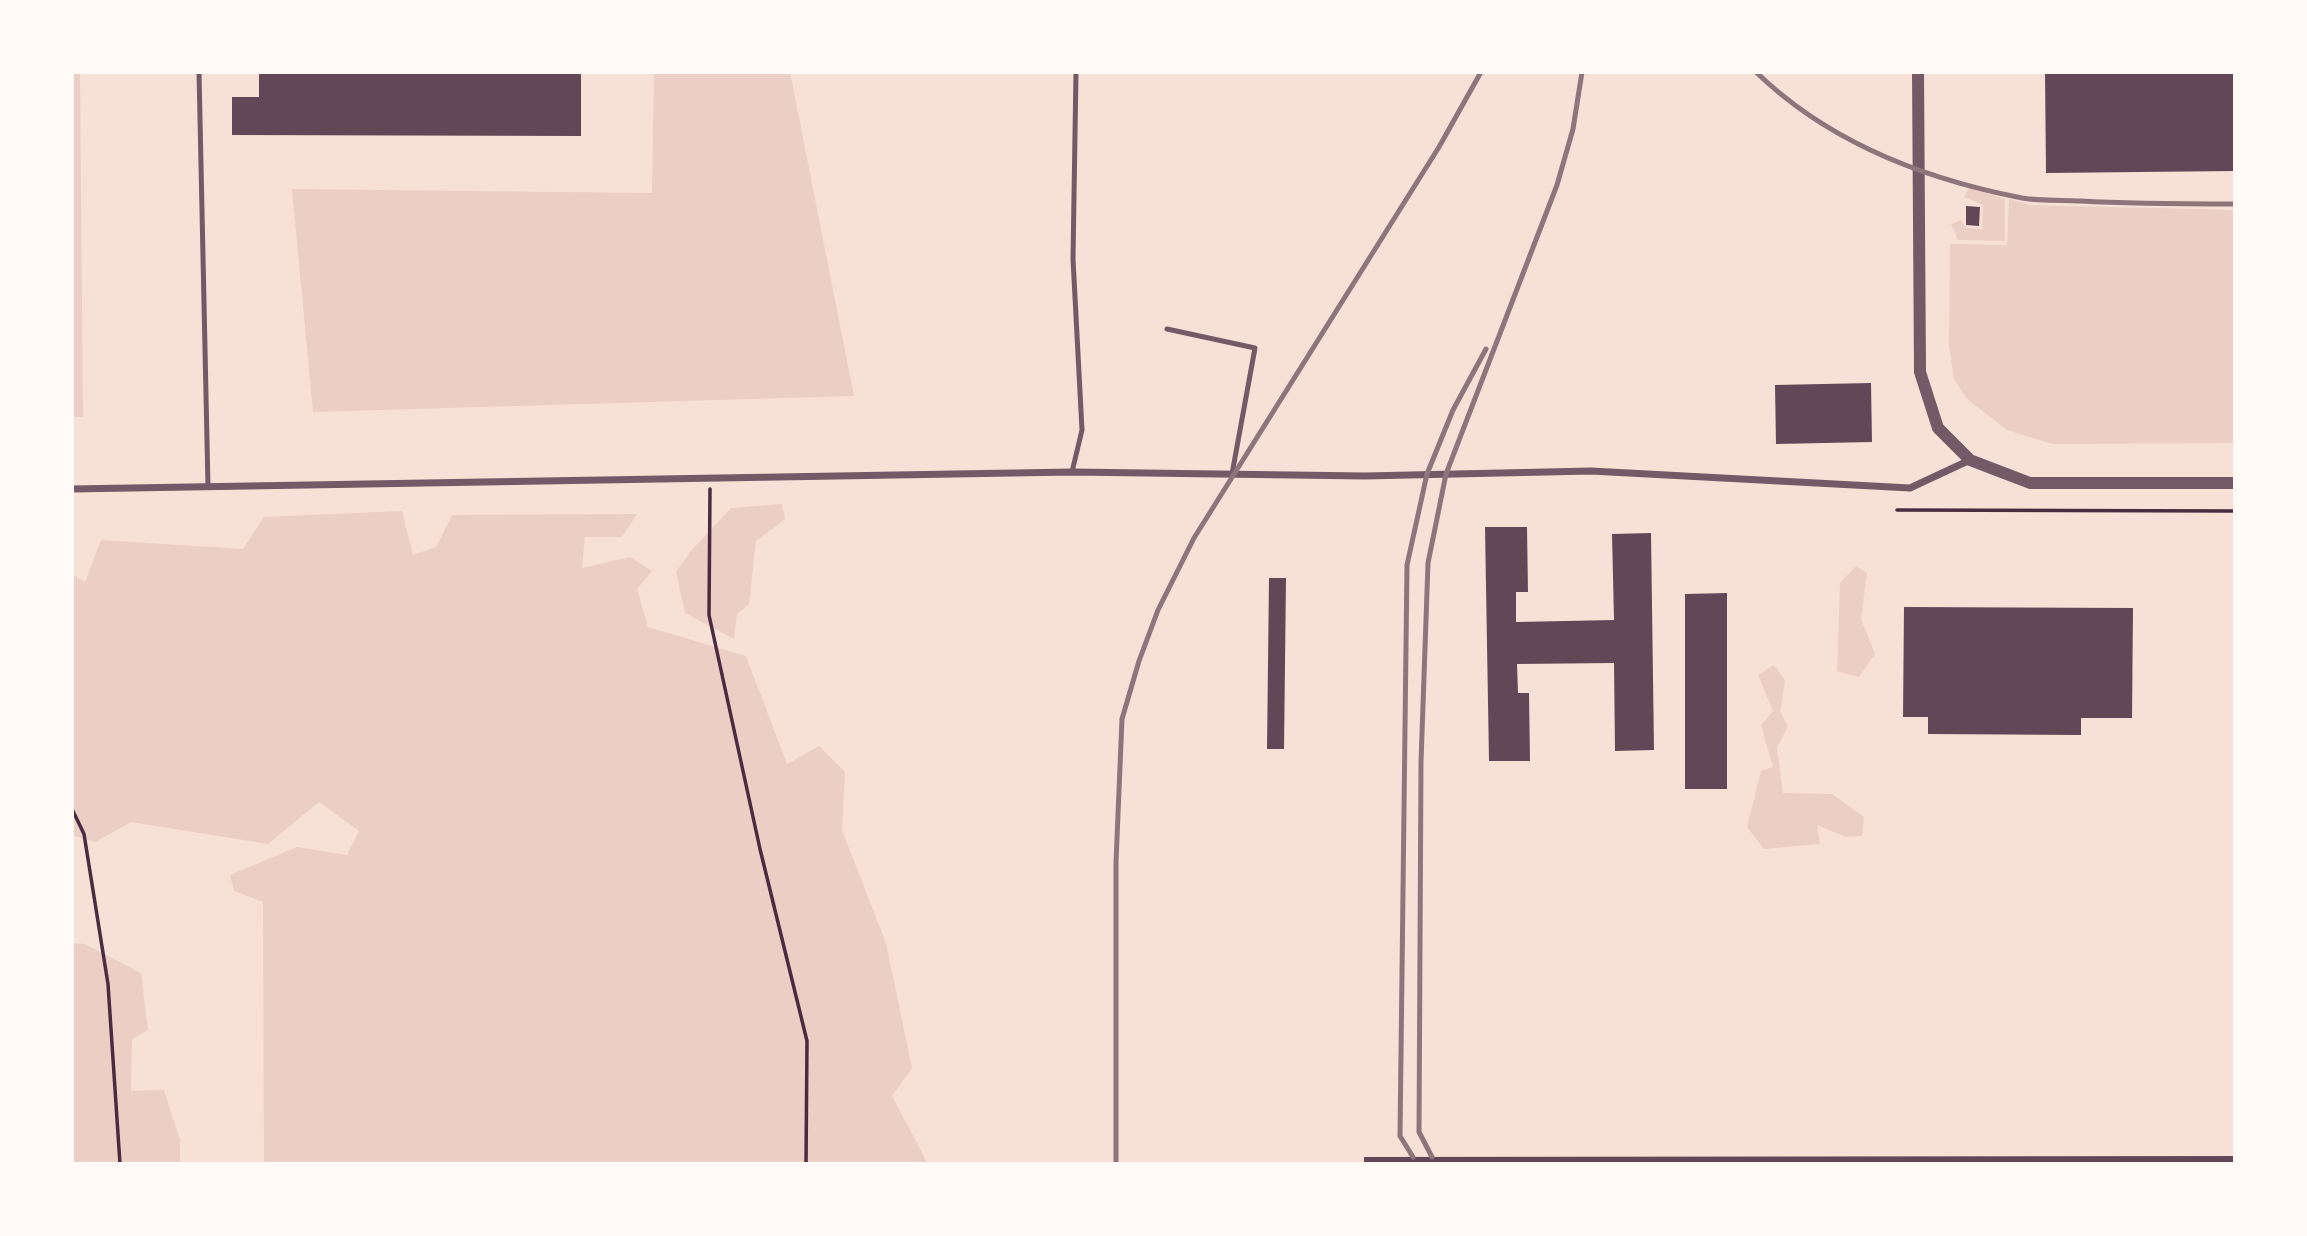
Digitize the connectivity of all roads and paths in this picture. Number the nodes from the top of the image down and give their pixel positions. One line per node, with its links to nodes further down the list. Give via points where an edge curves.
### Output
1 (199, 72): 10 (lane)
2 (1076, 72): 6 (lane, via 1073,259 1082,429)
3 (1917, 72): 5 (street, via 1920,372 1938,428)
4 (1167, 329): 7 (lane, via 1255,348)
5 (1970, 460): 7 (street, via 1910,488 1591,471); 9 (street, via 2030,483)
6 (1072, 472): 7 (street); 8 (street)
7 (1232, 474)
8 (710, 480): 10 (street); 16 (path, via 709,615 807,1041)
9 (2235, 483)
10 (208, 487): 11 (street)
11 (72, 489)
12 (1897, 510): 13 (path)
13 (2235, 511)
14 (72, 809): 15 (path, via 84,834 107,984)
15 (120, 1164)
16 (806, 1164)

